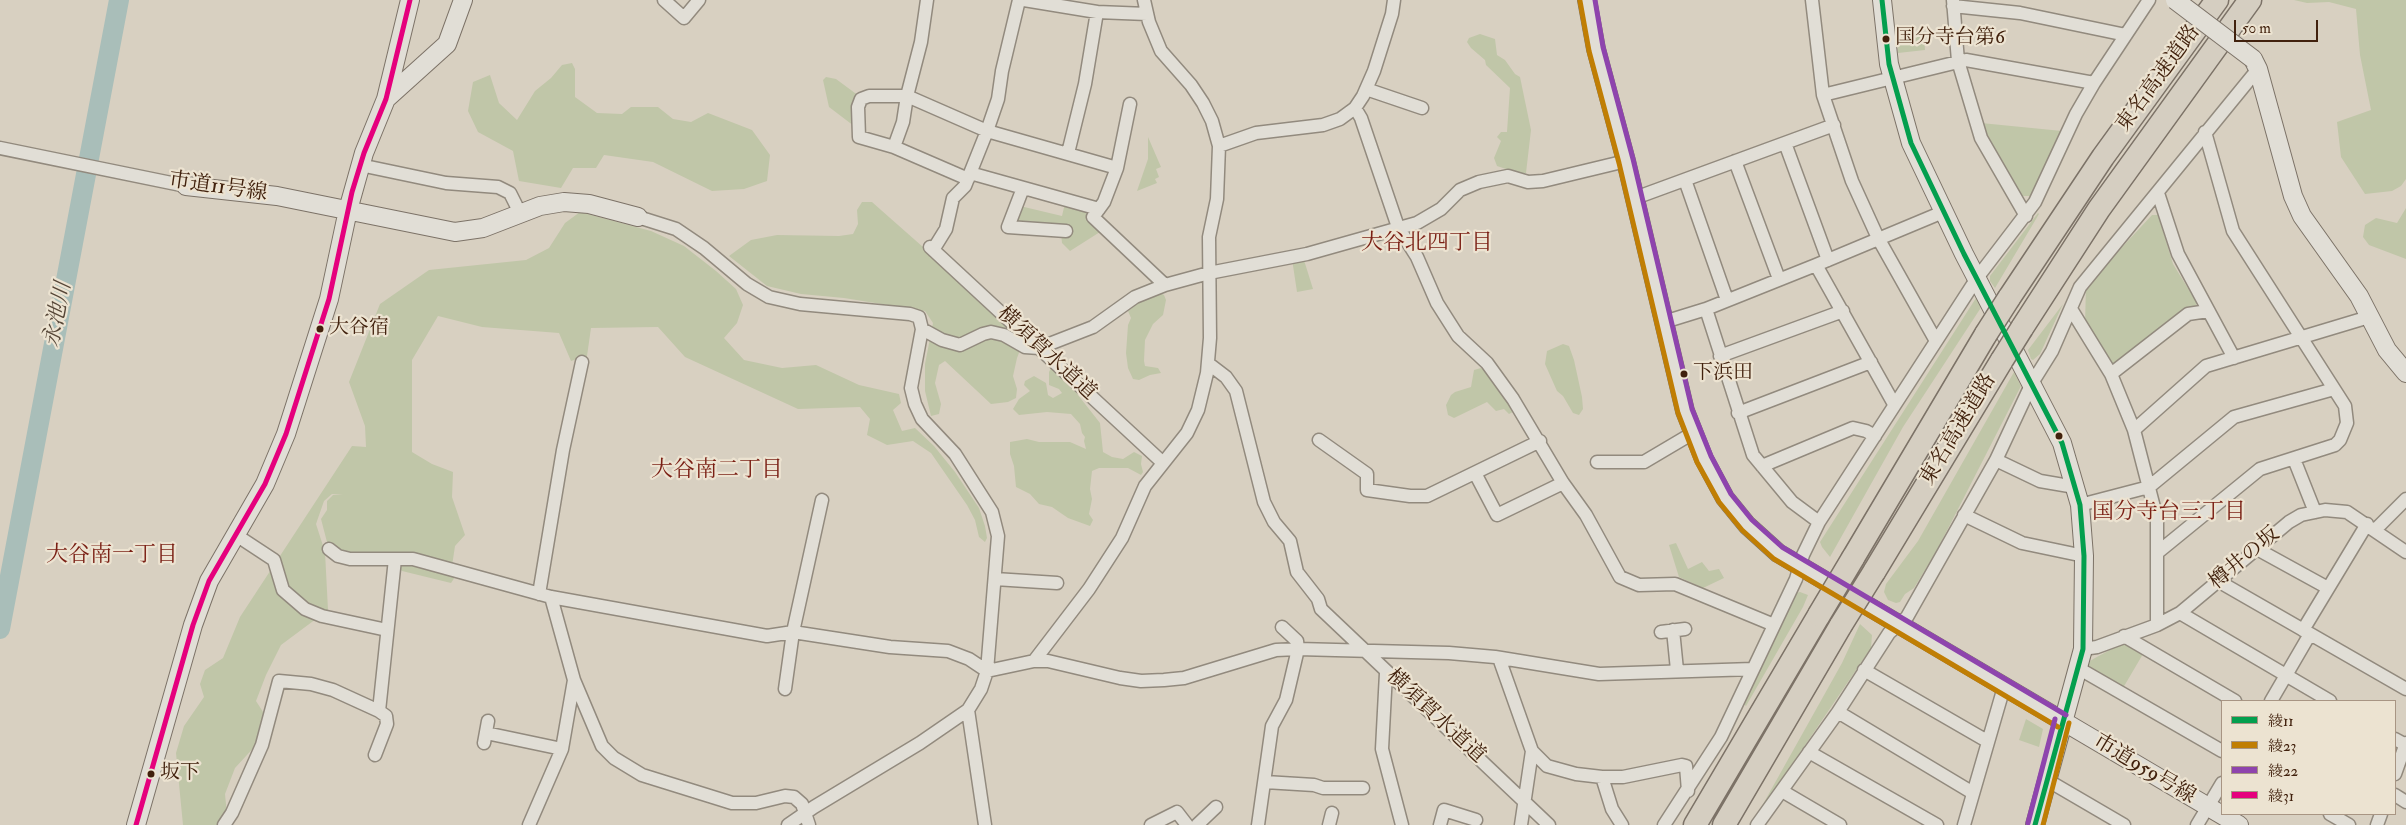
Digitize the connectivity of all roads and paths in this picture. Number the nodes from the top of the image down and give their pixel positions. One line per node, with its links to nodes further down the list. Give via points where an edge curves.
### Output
1 (410, 0): 28 (street)
2 (463, 0): 28 (street, via 447,44)
3 (664, 0): 4 (street, via 684,18)
4 (699, 0)
5 (927, 0): 27 (street, via 921,42)
6 (1019, 0): 33 (street, via 998,98)
7 (1024, 0): 18 (street)
8 (1144, 0): 19 (street)
9 (1394, 0): 25 (street, via 1384,44)
10 (1587, 0): 40 (street, 市道959号線, via 1596,49)
11 (1812, 0): 26 (street)
12 (1882, 0): 23 (street)
13 (2149, 0): 20 (street)
14 (2174, 0): 22 (street, bridge)
15 (2217, 0): 193 (highway, 東名高速道路, bridge, via 2103,157 1986,334)
16 (2250, 0): 194 (highway, 東名高速道路, bridge, via 2099,208 2022,328 1841,625)
17 (1953, 3): 20 (street); 21 (street)
18 (1097, 12): 19 (street); 39 (street, via 1085,84)
19 (1147, 14): 36 (street, via 1161,51 1203,103)
20 (2126, 35): 24 (street)
21 (1958, 61): 23 (street); 24 (street); 54 (street, via 1981,138)
22 (2255, 64): 34 (street); 69 (street, via 2293,196 2302,216 2359,296)
23 (1892, 78): 26 (street); 52 (street, via 1912,143)
24 (2094, 83): 54 (street)
25 (1366, 89): 30 (street); 31 (street)
26 (1823, 95): 32 (street)
27 (906, 96): 33 (street); 37 (street, via 903,122); 37 (street, via 869,96 861,99 858,107 860,138)
28 (386, 99): 42 (street)
29 (1130, 104): 43 (street)
30 (1354, 108): 36 (street, via 1340,119 1323,125 1256,133); 56 (street, via 1361,118)
31 (1422, 108)
32 (1834, 125): 35 (street); 58 (street, via 1852,181)
33 (987, 131): 39 (street); 44 (street)
34 (2205, 132): 48 (street); 72 (street, via 2233,231)
35 (1785, 143): 41 (street); 59 (street)
36 (1219, 146): 60 (street, via 1217,199 1209,237)
37 (894, 147): 44 (street)
38 (0, 148): 46 (street, 市道11号線)
39 (1068, 153): 43 (street)
40 (1626, 161): 49 (street, 市道959号線); 56 (street, via 1542,181 1528,182 1508,176 1479,182 1460,190 1441,209 1417,223)
41 (1735, 161): 45 (street); 62 (street)
42 (360, 165): 51 (street); 53 (street, via 446,183 498,187 510,193)
43 (1117, 168): 50 (street)
44 (969, 176): 47 (street); 74 (street, 横須賀水道道, via 953,198 946,230 932,248)
45 (1684, 180): 49 (street); 64 (street)
46 (186, 186): 51 (street, 市道11号線, via 263,194)
47 (1023, 188): 50 (street); 57 (street, via 1008,227)
48 (2158, 192): 66 (street, via 2080,287); 68 (street, via 2178,254)
49 (1635, 198): 70 (street, 市道959号線)
50 (1099, 209): 63 (street, via 1093,217)
51 (348, 210): 53 (street, 市道11号線, via 455,232 483,228); 107 (street, via 329,299 286,434)
52 (1943, 212): 58 (street); 61 (street)
53 (520, 213): 55 (street, 市道11号線, via 572,202)
54 (2026, 216): 61 (street)
55 (638, 217): 71 (street, via 676,230 768,297 800,304 910,314 919,318)
56 (1398, 227): 60 (street, via 1307,254); 90 (street, via 1458,336 1497,376)
57 (1066, 231)
58 (1878, 238): 59 (street); 73 (street)
59 (1822, 263): 62 (street); 67 (street)
60 (1209, 273): 63 (street); 79 (street)
61 (1976, 278): 73 (street); 82 (street)
62 (1779, 279): 64 (street)
63 (1165, 285): 74 (street, via 1135,297 1093,327)
64 (1727, 300): 65 (street)
65 (1706, 308): 70 (street); 75 (street)
66 (2071, 310): 81 (street); 82 (street, via 2052,351)
67 (1843, 311): 75 (street); 78 (street)
68 (2208, 311): 76 (street); 81 (street, via 2188,314)
69 (2369, 318): 72 (street); 80 (street, via 2387,350)
70 (1664, 322): 87 (street, 市道959号線)
71 (922, 329): 74 (street, via 960,345 991,332 1004,335 1025,347); 115 (street, via 911,388 915,404 922,419 955,454 992,512 998,536)
72 (2301, 340): 76 (street); 83 (street)
73 (1936, 341): 84 (street)
74 (1039, 348): 93 (street, 横須賀水道道)
75 (1720, 356): 85 (street)
76 (2234, 358): 86 (street, via 2206,366)
77 (582, 362): 119 (street, via 563,450)
78 (1871, 362): 84 (street); 85 (street)
79 (1209, 364): 93 (street, via 1202,397 1192,422); 132 (street, 横須賀水道道, via 1226,377 1236,391 1264,502 1274,522 1290,541 1297,572 1318,599 1321,609)
80 (2406, 373)
81 (2110, 374): 86 (street)
82 (2032, 383): 92 (street); 98 (street, via 2062,443)
83 (2334, 388): 91 (street, via 2348,414 2340,440 2335,445); 99 (street, via 2234,417)
84 (1894, 404): 88 (street)
85 (1738, 413): 95 (street, via 1753,455)
86 (2134, 430): 99 (street)
87 (1693, 432): 94 (street, via 1644,462); 114 (street, 市道959号線, via 1725,498 1754,531 1778,553)
88 (1875, 436): 95 (street, via 1853,428); 105 (street)
89 (1319, 440): 96 (street, via 1367,474 1366,490 1428,496)
90 (1540, 441): 96 (street); 97 (street)
91 (2294, 459): 103 (street); 111 (street, via 2260,469)
92 (1996, 460): 98 (street, via 2040,481); 104 (street)
93 (1162, 462): 134 (street, via 1142,490 1122,538 1089,589)
94 (1597, 462)
95 (1762, 466): 105 (street, via 1792,502)
96 (1475, 473): 97 (street, via 1497,515)
97 (1562, 483): 122 (street, via 1586,515 1620,577 1639,585 1675,584)
98 (2075, 487): 102 (street)
99 (2148, 487): 102 (street); 111 (street, via 2157,519)
100 (2406, 499): 106 (street)
101 (822, 500): 127 (street)
102 (2080, 504): 112 (street)
103 (2315, 512): 106 (street, 樽井の坂, via 2347,512); 109 (street, 樽井の坂, via 2289,522)
104 (1964, 515): 112 (street, via 2022,543); 121 (street, via 1907,617)
105 (1819, 522): 114 (street)
106 (2371, 527): 110 (street, 樽井の坂); 118 (street)
107 (236, 535): 125 (street, via 274,560 283,590 305,609 322,616); 178 (street, via 209,581 193,625)
108 (329, 549): 113 (street, via 350,559)
109 (2257, 549): 116 (street, 樽井の坂); 118 (street)
110 (2406, 552)
111 (2157, 553): 123 (street)
112 (2084, 556): 130 (street)
113 (395, 559): 119 (street, via 413,559); 125 (street)
114 (1800, 567): 121 (street, 市道959号線); 122 (street)
115 (995, 579): 117 (street); 139 (street)
116 (2218, 581): 120 (street, 樽井の坂); 128 (street)
117 (1057, 583)
118 (2328, 588): 128 (street)
119 (545, 596): 127 (street, via 767,636); 142 (street)
120 (2180, 613): 123 (street, 樽井の坂); 141 (street)
121 (1896, 624): 138 (street); 143 (street, 市道959号線)
122 (1774, 625): 136 (street)
123 (2157, 625): 129 (street, 樽井の坂)
124 (1282, 627): 131 (street, via 1297,641)
125 (387, 630): 150 (street)
126 (1673, 630): 137 (street)
127 (793, 632): 139 (street, via 890,647 948,651); 144 (street)
128 (2307, 632): 141 (street); 145 (street)
129 (2124, 636): 130 (street, 樽井の坂, via 2097,647); 146 (street)
130 (2083, 648): 135 (street)
131 (1298, 649): 132 (street); 134 (street, via 1256,655 1184,678 1156,680 1120,678); 164 (street, via 1286,700 1272,726)
132 (1364, 650): 133 (street, via 1410,650); 140 (street, 横須賀水道道)
133 (1499, 658): 137 (street, via 1600,674); 158 (street)
134 (1034, 661): 139 (street)
135 (2078, 668): 152 (street); 157 (street)
136 (1753, 669): 137 (street); 167 (street, via 1722,738)
137 (1677, 670)
138 (1864, 670): 151 (street); 154 (street)
139 (987, 671): 149 (street)
140 (1386, 673): 170 (street, 横須賀水道道); 187 (street, via 1382,749)
141 (2286, 676): 147 (street); 148 (street)
142 (574, 680): 156 (street); 176 (street, via 602,746 628,768 732,803 794,797 802,804)
143 (2004, 687): 152 (street, 市道959号線); 154 (street)
144 (784, 689)
145 (2406, 689)
146 (2233, 700)
147 (2271, 700)
148 (2328, 700)
149 (968, 710): 176 (street); 182 (street)
150 (379, 711): 160 (street, via 386,716 387,724); 179 (street, via 334,690 279,681 262,745)
151 (1838, 712): 159 (street); 169 (street)
152 (2062, 721): 163 (street); 172 (street, 市道959号線)
153 (486, 732): 156 (street)
154 (1987, 741): 169 (street)
155 (2403, 743): 161 (street)
156 (562, 749): 180 (street)
157 (2221, 750)
158 (1532, 751): 162 (street, via 1547,766); 170 (street)
159 (1809, 752): 168 (street); 197 (street)
160 (375, 755)
161 (2396, 770)
162 (1602, 777): 167 (street, via 1623,777 1682,765 1686,766); 191 (street, via 1612,809)
163 (2047, 780): 199 (street); 200 (street)
164 (1265, 782): 166 (street); 186 (street)
165 (2221, 785): 172 (street)
166 (1363, 788)
167 (1688, 791): 192 (street)
168 (1782, 791): 195 (street); 196 (street)
169 (1972, 793): 198 (street)
170 (1523, 801): 189 (street); 190 (street, 横須賀水道道)
171 (1216, 807): 185 (street)
172 (2208, 807): 173 (street, 市道959号線); 201 (street)
173 (2221, 815)
174 (2222, 815): 202 (street, 市道959号線)
175 (2332, 815): 203 (street)
176 (807, 819): 181 (street)
177 (1476, 820): 188 (street, via 1444,810)
178 (138, 823)
179 (224, 825)
180 (529, 825)
181 (788, 825)
182 (985, 825)
183 (1151, 825): 184 (street, via 1177,812)
184 (1187, 825)
185 (1196, 825)
186 (1258, 825)
187 (1402, 825)
188 (1440, 825)
189 (1521, 825)
190 (1549, 825)
191 (1622, 825)
192 (1664, 825)
193 (1694, 825)
194 (1724, 825)
195 (1758, 825)
196 (1840, 825)
197 (1937, 825)
198 (1964, 825)
199 (2035, 825)
200 (2124, 825)
201 (2197, 825)
202 (2239, 825)
203 (2349, 825)

